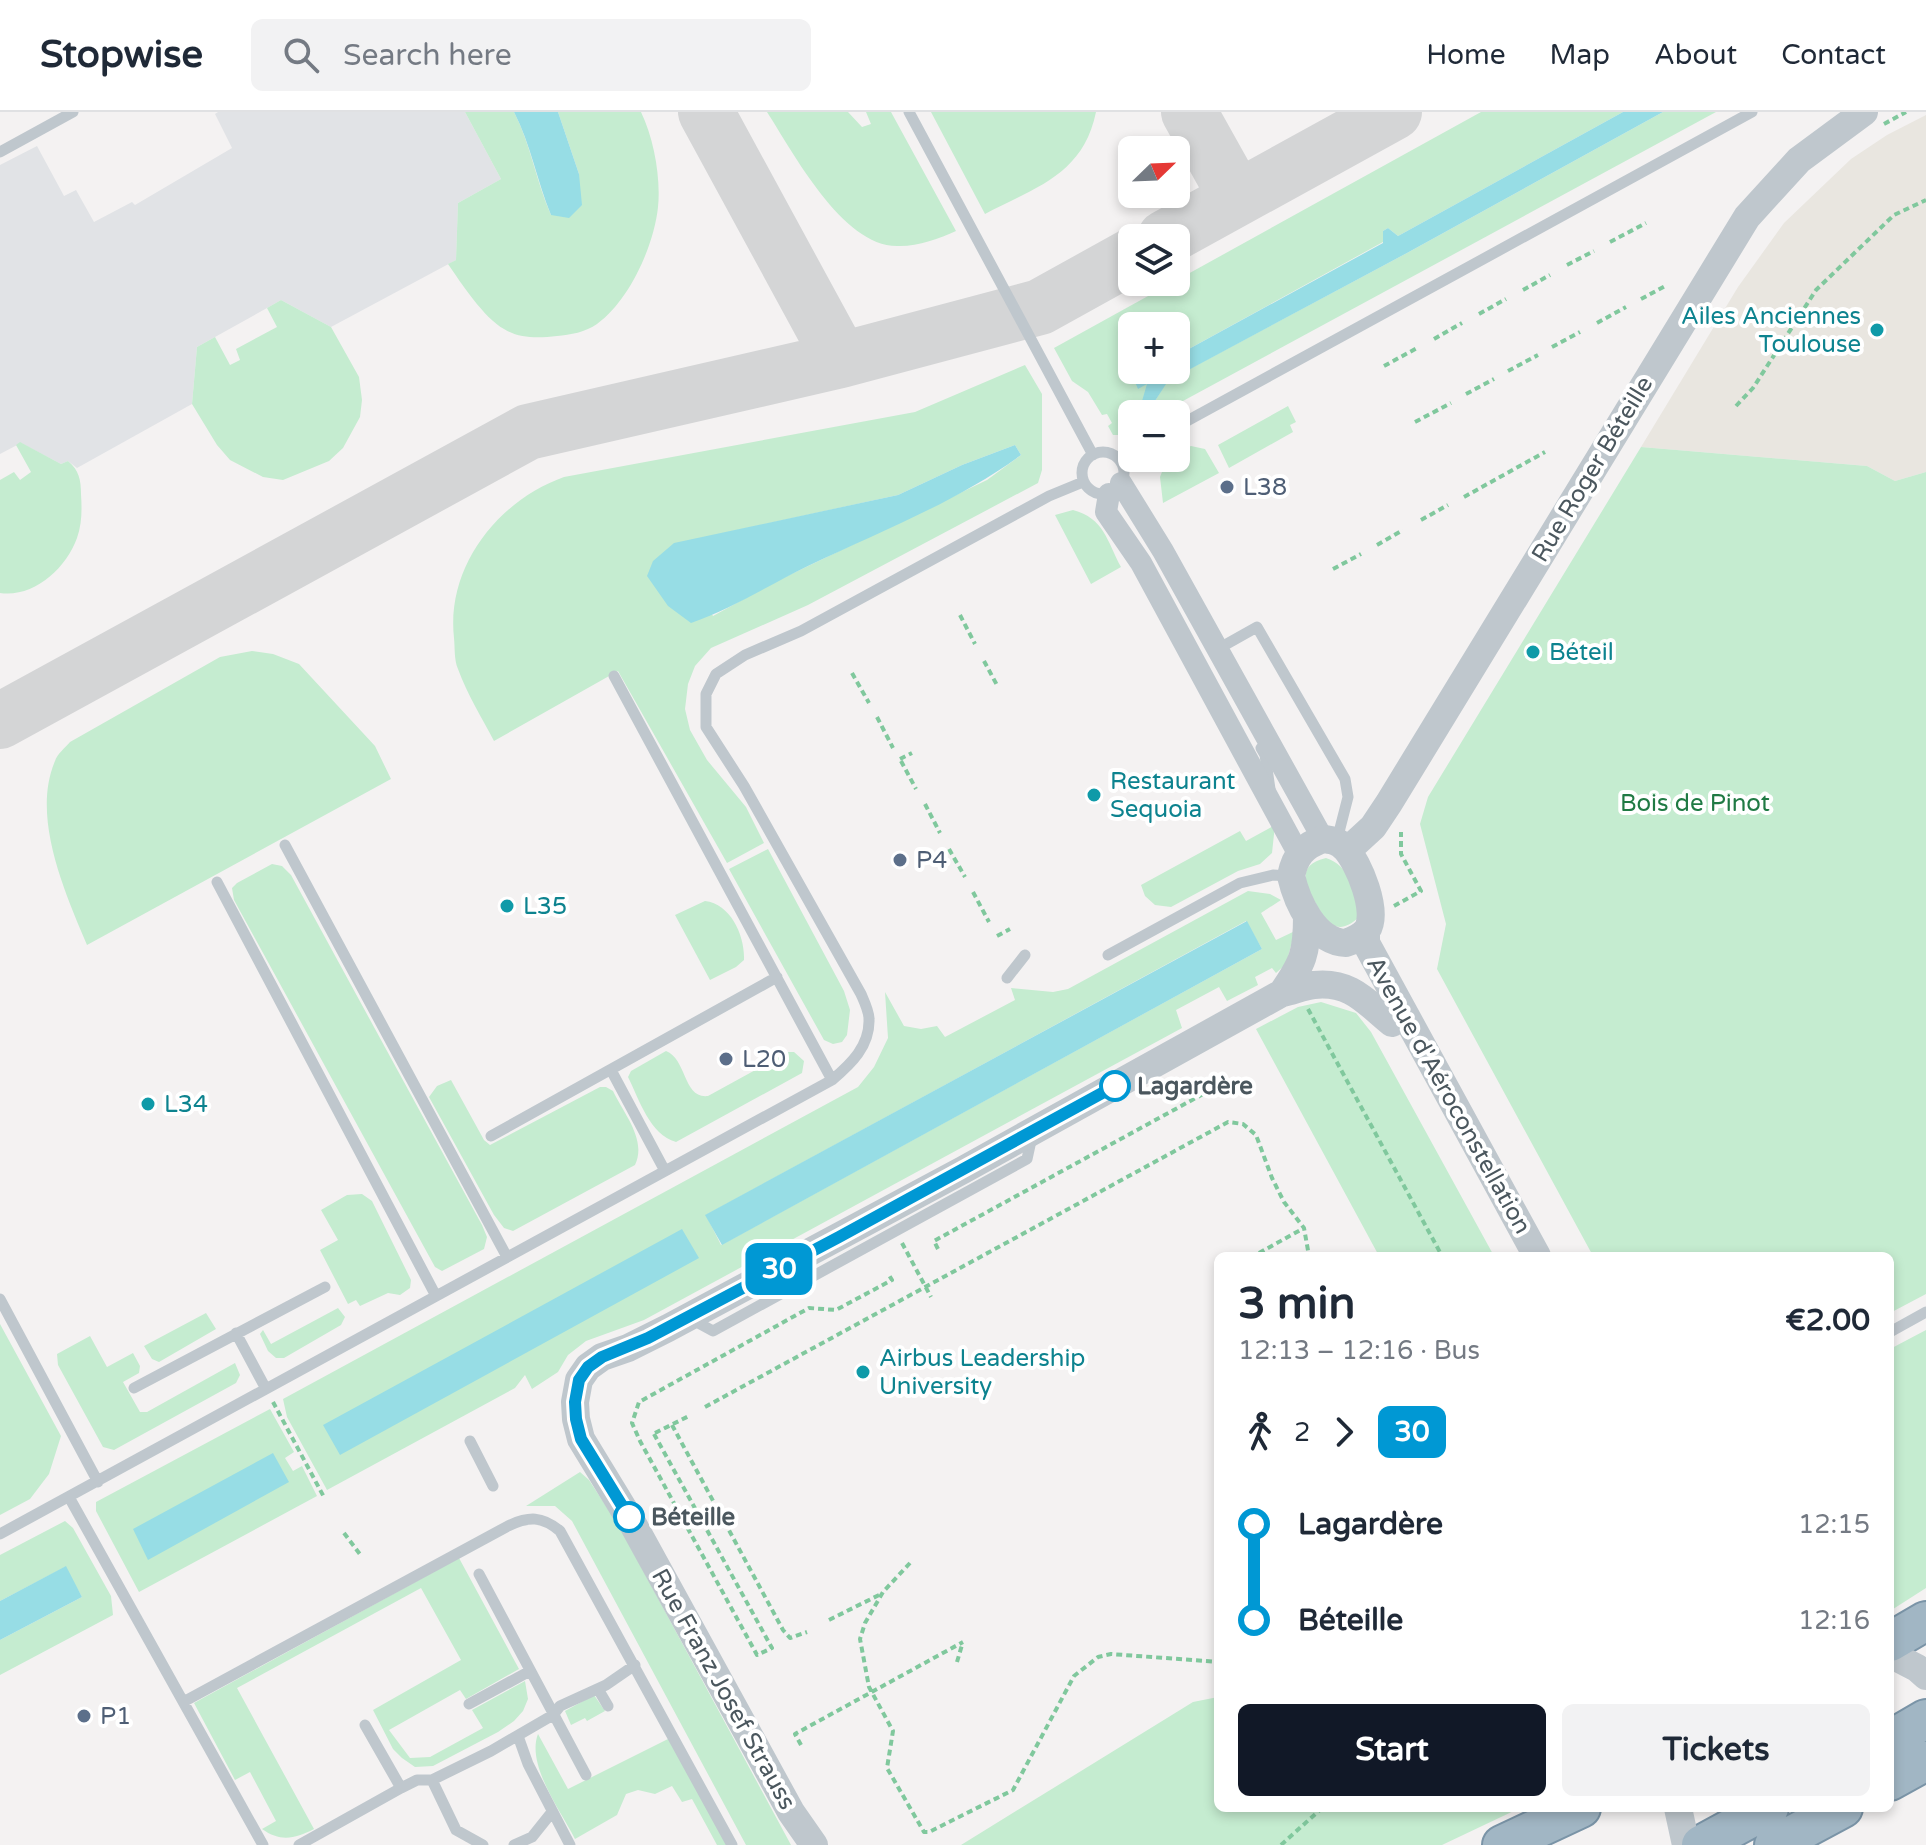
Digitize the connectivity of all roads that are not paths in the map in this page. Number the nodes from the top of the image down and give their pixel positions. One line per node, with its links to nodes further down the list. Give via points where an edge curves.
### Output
1 (73, 112): 5 (lane)
2 (909, 112): 7 (lane)
3 (1752, 112): 6 (lane)
4 (1864, 112): 14 (street, Rue Roger Béteille, via 1799,160 1747,217 1389,803 1360,842)
5 (0, 152)
6 (1190, 419)
7 (1093, 455): 9 (lane, via 1106,453); 10 (lane, via 1082,468)
8 (1121, 472): 9 (lane)
9 (1117, 479): 10 (lane, via 1092,491); 11 (street); 13 (street, via 1106,512 1141,563)
10 (1083, 482): 27 (lane, via 801,631 745,655 716,674 706,694 706,727 744,786 870,1017 855,1061)
11 (1216, 648): 13 (lane, via 1216,664 1265,755); 14 (street); 14 (lane, via 1257,627 1345,779 1348,797)
12 (614, 676): 22 (lane)
13 (1273, 805): 16 (street)
14 (1336, 843): 16 (street, via 1311,843); 19 (street, via 1371,901 1371,921)
15 (285, 845): 33 (lane)
16 (1294, 864): 18 (street, via 1294,889); 21 (lane, via 1240,883)
17 (217, 882): 35 (lane)
18 (1307, 917): 19 (street, via 1318,929); 24 (street, Rue Franz Josef Strauss)
19 (1351, 940): 24 (street); 25 (street, Avenue d'Aéroconstellation); 32 (street, Avenue d'Aéroconstellation, via 1366,943)
20 (1025, 955): 23 (lane)
21 (1108, 955)
22 (777, 977): 26 (lane); 27 (lane)
23 (1007, 978)
24 (1295, 995): 25 (street, via 1328,984 1344,987); 28 (street, Rue Franz Josef Strauss)
25 (1392, 1023): 31 (street, Avenue d'Aéroconstellation)
26 (611, 1070): 29 (lane); 30 (lane)
27 (832, 1080): 30 (lane)
28 (1033, 1131): 38 (street, Rue Franz Josef Strauss); 38 (lane, via 1027,1159 713,1331)
29 (491, 1136)
30 (665, 1171): 33 (lane)
31 (1517, 1252)
32 (1535, 1252)
33 (507, 1257): 35 (lane)
34 (325, 1287): 40 (lane)
35 (436, 1296): 42 (lane)
36 (0, 1299): 44 (lane)
37 (1926, 1312): 39 (lane)
38 (687, 1318): 78 (street, Rue Franz Josef Strauss, via 588,1367 579,1380 576,1419 581,1439)
39 (1894, 1330)
40 (236, 1333): 41 (lane); 42 (lane)
41 (134, 1388)
42 (266, 1389): 44 (lane)
43 (470, 1441): 45 (lane)
44 (98, 1482): 46 (lane)
45 (493, 1486)
46 (69, 1497): 47 (lane); 54 (lane)
47 (0, 1534)
48 (479, 1574): 52 (lane)
49 (1926, 1621): 50 (highway)
50 (1911, 1662)
51 (635, 1665): 53 (lane); 54 (lane, via 560,1531 549,1521 525,1518); 77 (lane)
52 (530, 1671): 55 (lane); 57 (lane)
53 (598, 1689): 56 (lane); 57 (lane, via 560,1706)
54 (185, 1701): 72 (lane)
55 (469, 1704)
56 (608, 1706)
57 (553, 1715): 60 (lane); 63 (lane)
58 (1926, 1719): 61 (highway)
59 (365, 1725): 66 (lane)
60 (518, 1736): 65 (lane); 67 (lane)
61 (1894, 1738)
62 (1926, 1761): 64 (highway)
63 (586, 1775)
64 (1894, 1779)
65 (432, 1780): 66 (lane); 74 (lane, via 456,1830)
66 (401, 1788): 73 (lane)
67 (552, 1812): 75 (lane, via 532,1837); 76 (lane)
68 (1572, 1812): 79 (highway)
69 (1679, 1812): 80 (street)
70 (1762, 1812): 81 (highway)
71 (1836, 1812): 82 (highway)
72 (263, 1845)
73 (299, 1845)
74 (483, 1845)
75 (514, 1845)
76 (570, 1845)
77 (732, 1845)
78 (814, 1845)
79 (1502, 1845)
80 (1686, 1845)
81 (1701, 1845)
82 (1774, 1845)

